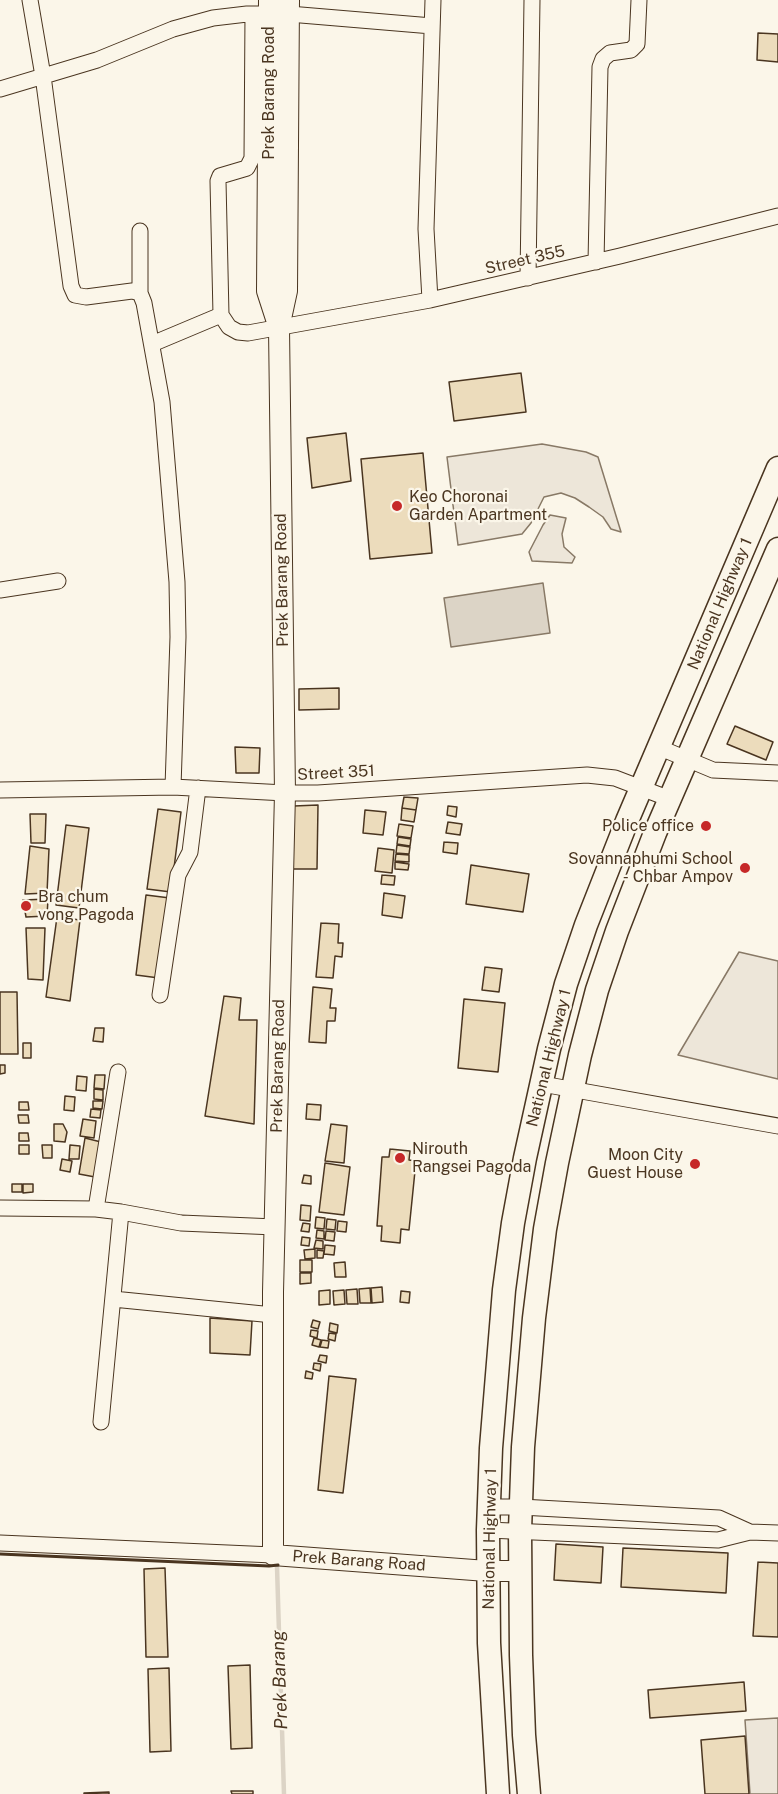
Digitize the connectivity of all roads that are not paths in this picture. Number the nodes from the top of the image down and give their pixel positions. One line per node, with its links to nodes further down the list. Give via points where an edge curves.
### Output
1 (30, 0): 8 (street)
2 (433, 0): 7 (street)
3 (532, 0): 13 (street)
4 (639, 0): 12 (street, via 637,44 631,50 610,53 600,67)
5 (289, 7): 6 (street); 7 (street); 17 (main road, Prek Barang Road, via 286,291)
6 (264, 10): 8 (street, via 173,29 98,60); 16 (street, via 252,158 247,168 220,176 218,181); 17 (main road, Prek Barang Road, via 267,291)
7 (432, 26): 15 (street, via 426,229)
8 (43, 76): 9 (street); 14 (street, via 75,296)
9 (0, 89)
10 (778, 216): 12 (street, Street 355)
11 (140, 231): 14 (street)
12 (596, 262): 13 (street, Street 355)
13 (528, 278): 15 (street, Street 355)
14 (140, 293): 18 (street)
15 (430, 300): 17 (street, Street 355)
16 (221, 315): 17 (street, Street 355, via 238,332); 18 (street)
17 (279, 328): 30 (main road, Prek Barang Road)
18 (152, 344): 26 (street, via 165,422 177,582)
19 (778, 468): 23 (highway, National Highway 1)
20 (778, 549): 24 (highway, National Highway 1)
21 (58, 581): 22 (street)
22 (0, 590)
23 (658, 747): 24 (street); 27 (highway, National Highway 1)
24 (687, 760): 25 (street, via 713,770); 31 (highway, National Highway 1)
25 (778, 773)
26 (173, 786): 28 (street, Street 351); 29 (street, Street 351)
27 (641, 787): 30 (street, Street 351, via 615,778 587,775); 31 (street, Street 351); 34 (highway, National Highway 1, via 566,984)
28 (198, 788): 30 (street, Street 351); 32 (street, via 190,852 178,875)
29 (0, 790)
30 (285, 793): 40 (main road, Prek Barang Road)
31 (670, 799): 35 (highway, National Highway 1, via 597,990)
32 (160, 995)
33 (118, 1072): 38 (street)
34 (542, 1083): 35 (street); 43 (highway, National Highway 1, via 515,1212)
35 (573, 1090): 36 (street); 44 (highway, National Highway 1, via 545,1229)
36 (778, 1126)
37 (0, 1208): 38 (street)
38 (96, 1209): 39 (street)
39 (121, 1212): 40 (street, via 181,1223); 41 (street)
40 (275, 1227): 42 (main road, Prek Barang Road)
41 (113, 1299): 42 (street); 45 (street)
42 (273, 1315): 53 (main road, Prek Barang Road)
43 (502, 1316): 44 (highway); 46 (highway, National Highway 1)
44 (534, 1318): 47 (highway, National Highway 1)
45 (100, 1422)
46 (489, 1507): 47 (street); 48 (highway, National Highway 1)
47 (521, 1507): 49 (highway, National Highway 1); 50 (street, via 719,1518)
48 (488, 1530): 49 (street); 54 (highway, National Highway 1)
49 (520, 1530): 50 (street, via 718,1540); 55 (highway, National Highway 1)
50 (750, 1532): 51 (street)
51 (778, 1533)
52 (0, 1543): 53 (street)
53 (273, 1555): 54 (main road, Prek Barang Road)
54 (488, 1571): 55 (main road, Prek Barang Road); 56 (highway, National Highway 1)
55 (520, 1571): 57 (highway, National Highway 1)
56 (498, 1794)
57 (529, 1794)

